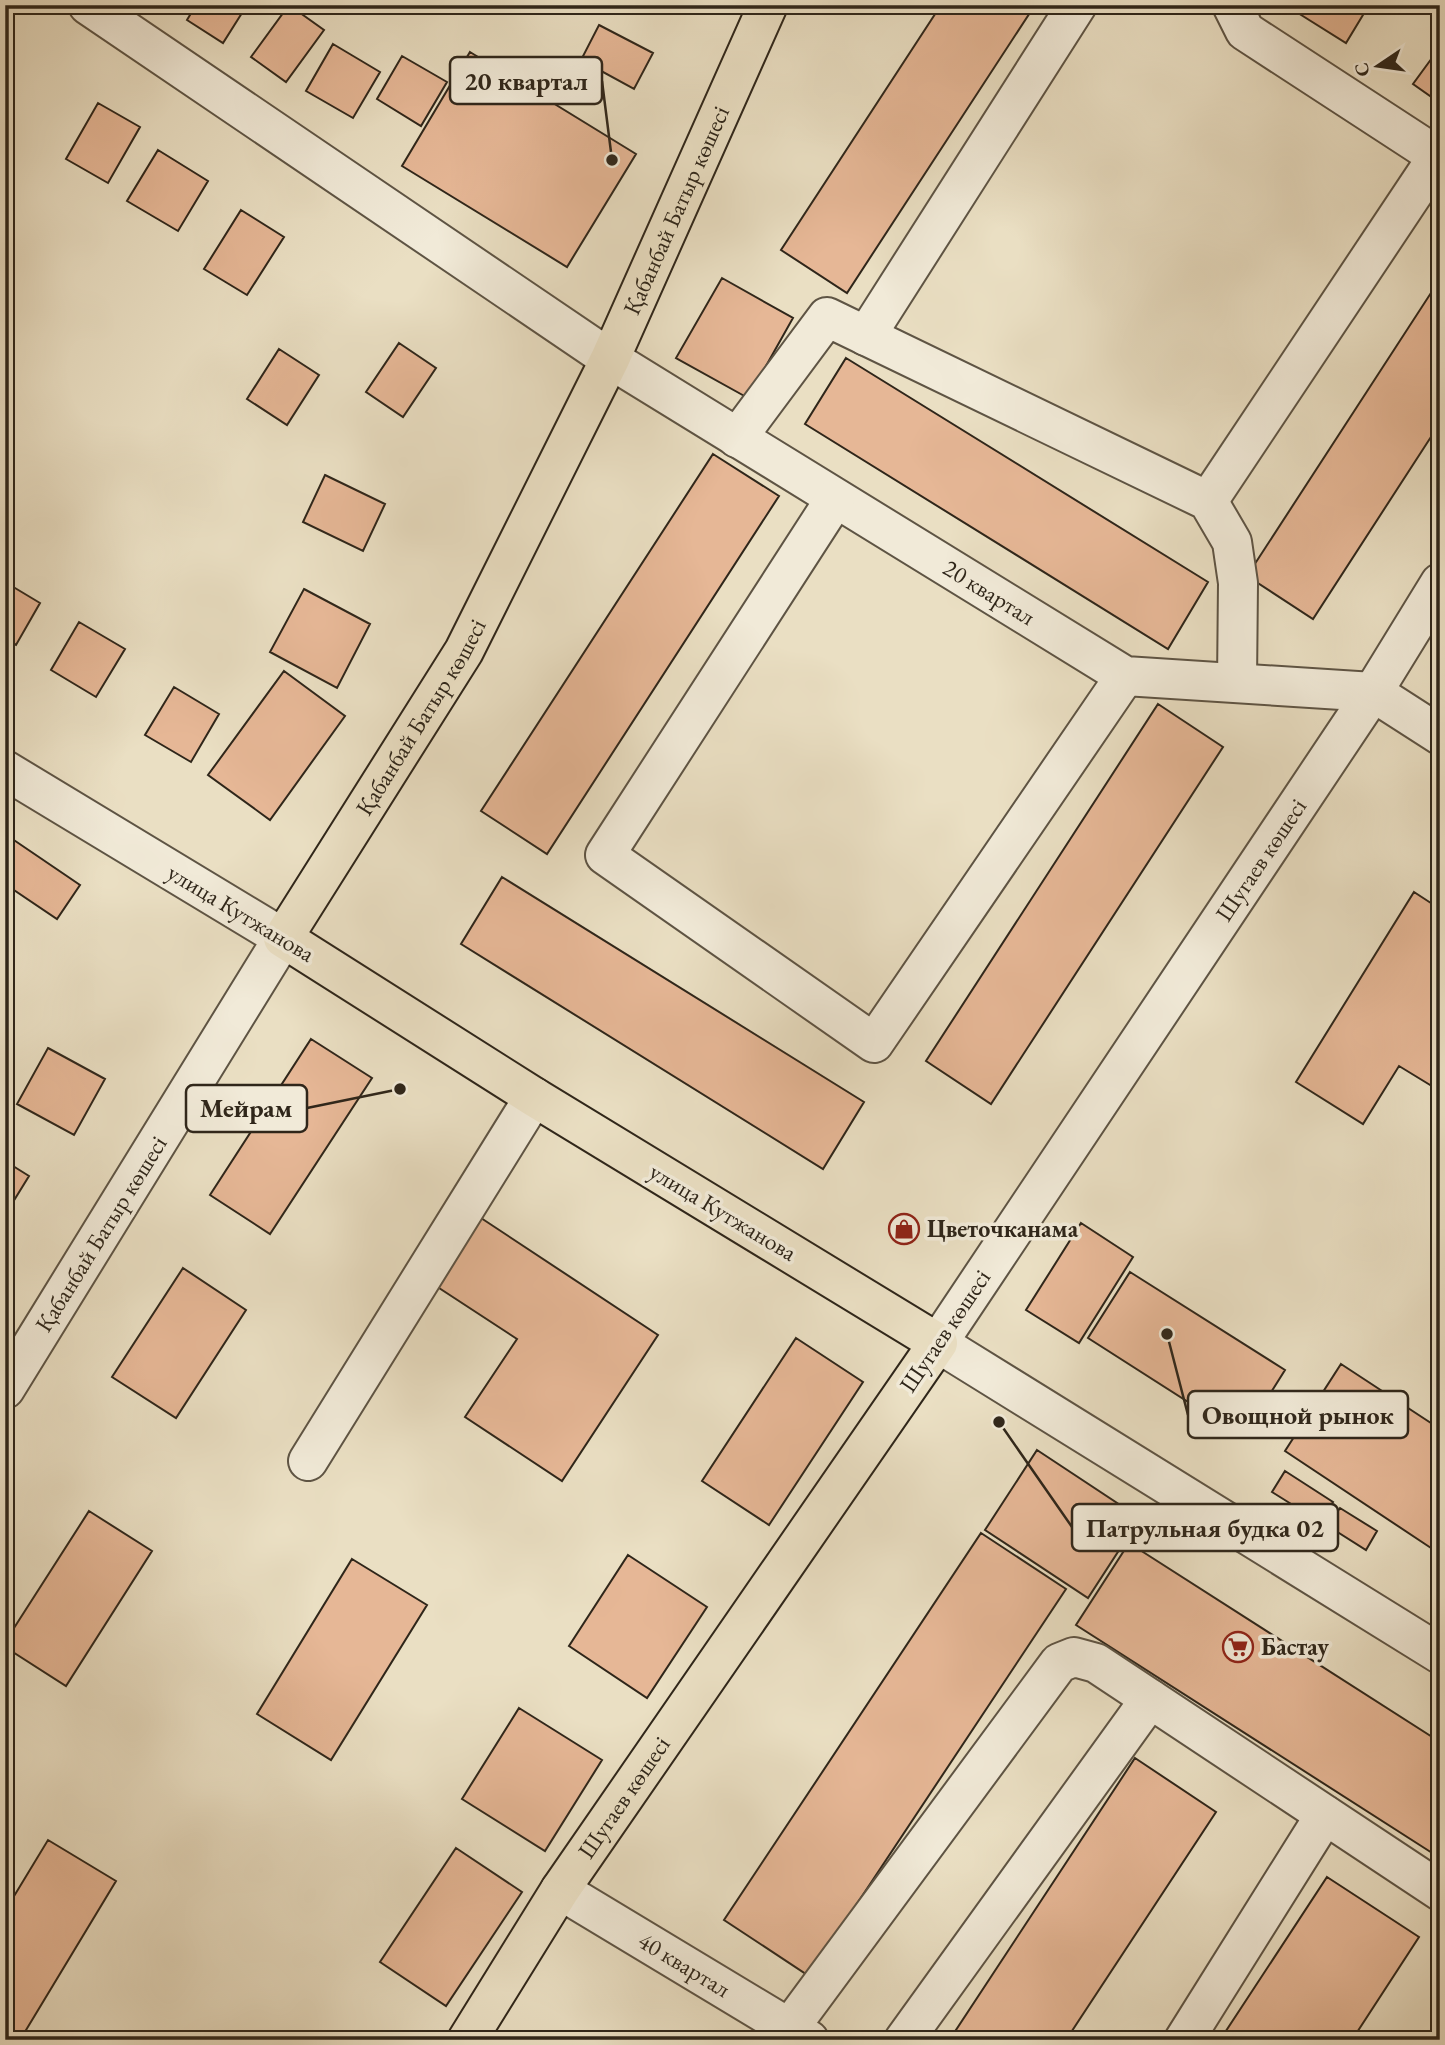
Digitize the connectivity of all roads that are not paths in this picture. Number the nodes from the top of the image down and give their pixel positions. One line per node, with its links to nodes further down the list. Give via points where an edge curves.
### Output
1 (88, 5): 7 (street, 20 квартал)
2 (768, 5): 7 (main road, Қабанбай Батыр көшесі)
3 (1077, 5): 6 (street)
4 (1232, 5): 5 (street, via 1245,31)
5 (1439, 157): 10 (street)
6 (866, 335): 8 (street, via 827,317); 10 (street)
7 (610, 359): 8 (street, 20 квартал); 17 (main road, Қабанбай Батыр көшесі, via 464,651)
8 (737, 438): 9 (street, 20 квартал)
9 (835, 499): 12 (street, 20 квартал); 12 (street, via 605,855 874,1043)
10 (1208, 501): 13 (street, via 1231,542 1238,583)
11 (1440, 583): 14 (street, Шугаев көшесі)
12 (1125, 676): 13 (street, 20 квартал)
13 (1237, 682): 14 (street, 20 квартал)
14 (1373, 692): 15 (street, 20 квартал); 19 (street, Шугаев көшесі)
15 (1440, 735)
16 (5, 770): 17 (street, улица Кутжанова)
17 (283, 938): 18 (main road, улица Кутжанова); 20 (street, Қабанбай Батыр көшесі)
18 (534, 1097): 19 (main road, улица Кутжанова); 21 (street)
19 (938, 1343): 22 (street, улица Кутжанова); 25 (main road, Шугаев көшесі)
20 (5, 1389)
21 (308, 1461)
22 (1440, 1654)
23 (1150, 1699): 24 (street); 27 (street, via 1096,1663 1074,1657 1059,1663); 29 (street)
24 (1325, 1815): 26 (street); 30 (street)
25 (560, 1890): 27 (street, 40 квартал); 28 (main road, Шугаев көшесі)
26 (1440, 1891)
27 (799, 2035)
28 (467, 2040)
29 (904, 2040)
30 (1184, 2040)

